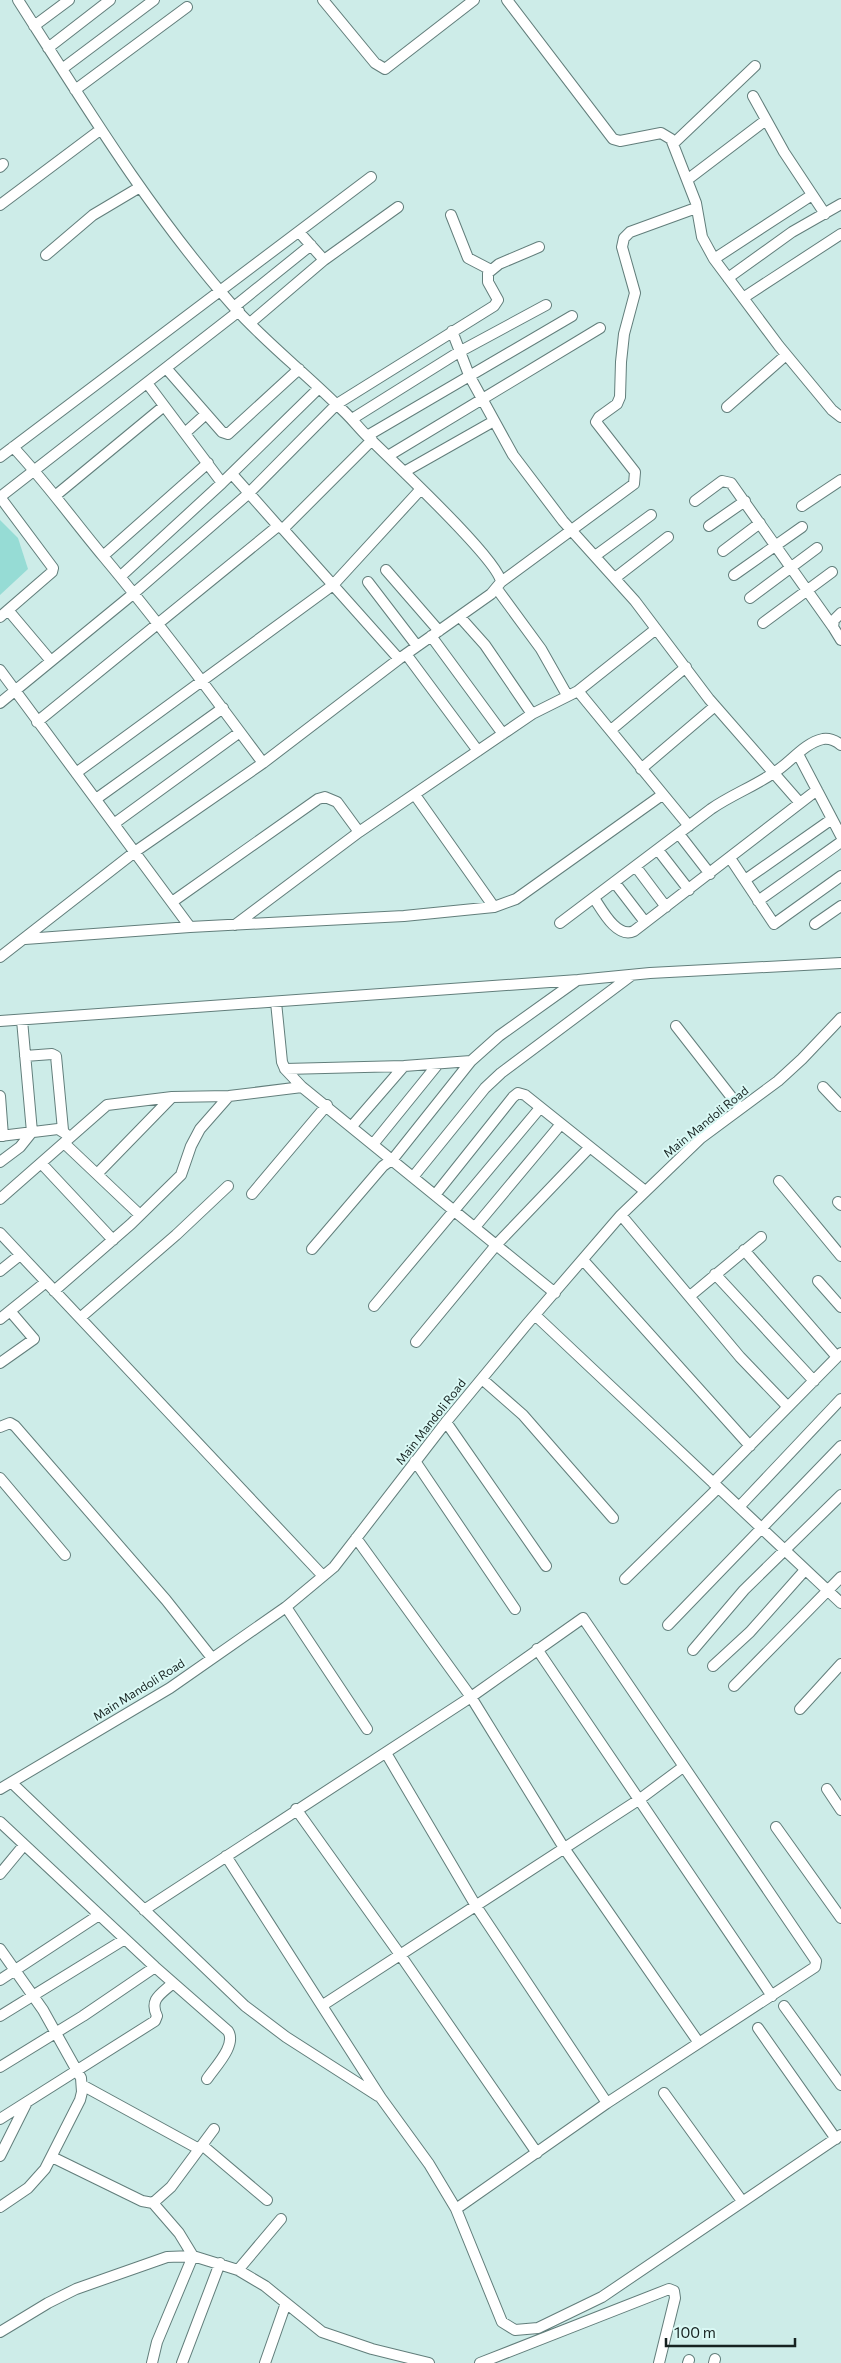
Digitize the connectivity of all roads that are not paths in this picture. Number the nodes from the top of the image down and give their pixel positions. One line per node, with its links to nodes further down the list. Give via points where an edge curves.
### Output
1 (18, 0): 9 (street)
2 (69, 0): 9 (street)
3 (110, 0): 10 (street)
4 (154, 0): 12 (street)
5 (323, 0): 6 (street, via 375,63 385,69)
6 (474, 0)
7 (507, 0): 17 (street, via 613,139 620,142 661,133 668,136)
8 (186, 7): 13 (street)
9 (34, 26): 10 (street)
10 (48, 48): 12 (street)
11 (755, 66): 17 (street)
12 (62, 69): 13 (street)
13 (75, 90): 16 (street)
14 (752, 96): 15 (street)
15 (766, 120): 19 (street); 21 (street)
16 (100, 130): 20 (street); 23 (street)
17 (673, 144): 19 (street)
18 (371, 177): 28 (street)
19 (687, 180): 25 (street)
20 (140, 187): 32 (street, via 93,215); 37 (street)
21 (812, 195): 26 (street); 33 (street)
22 (841, 204): 26 (street)
23 (0, 205)
24 (398, 207): 34 (street)
25 (696, 208): 33 (street, via 702,237); 83 (street, via 630,232 622,242 635,293 624,334 620,397 617,404 596,422 635,472 636,480)
26 (825, 214): 36 (street, via 792,232)
27 (451, 215): 35 (street, via 468,258)
28 (299, 232): 30 (street); 37 (street)
29 (841, 234): 38 (street)
30 (311, 245): 34 (street); 40 (street)
31 (539, 246): 35 (street)
32 (46, 255)
33 (714, 259): 36 (street)
34 (324, 260): 42 (street)
35 (491, 270): 44 (street, via 487,278 497,303)
36 (728, 278): 38 (street)
37 (221, 290): 40 (street); 62 (street)
38 (744, 298): 46 (street)
39 (546, 305): 45 (street)
40 (237, 309): 42 (street); 47 (street)
41 (572, 316): 49 (street)
42 (250, 323): 48 (street)
43 (600, 328): 52 (street)
44 (452, 331): 45 (street); 53 (street)
45 (459, 352): 49 (street); 58 (street)
46 (786, 355): 55 (street); 57 (street)
47 (166, 368): 50 (street); 56 (street)
48 (299, 369): 51 (street); 56 (street, via 231,433 222,432)
49 (469, 374): 52 (street); 61 (street)
50 (147, 384): 54 (street); 66 (street)
51 (319, 388): 53 (street); 68 (street)
52 (483, 400): 59 (street); 63 (street)
53 (337, 404): 58 (street); 72 (street)
54 (164, 406): 60 (street); 73 (street)
55 (726, 407)
56 (206, 414): 60 (street)
57 (841, 417)
58 (352, 419): 61 (street)
59 (494, 421): 67 (street); 83 (street, via 513,455)
60 (185, 433): 65 (street)
61 (370, 438): 63 (street); 81 (street)
62 (13, 447): 64 (street); 66 (street)
63 (388, 456): 67 (street)
64 (0, 457)
65 (208, 463): 70 (street); 88 (street)
66 (34, 470): 73 (street); 74 (street)
67 (404, 472): 71 (street)
68 (232, 474): 70 (street); 72 (street)
69 (841, 480): 77 (street)
70 (222, 483): 93 (street)
71 (421, 489): 97 (street); 98 (street, via 490,563 501,577)
72 (248, 494): 81 (street); 100 (street)
73 (55, 496): 88 (street)
74 (0, 497): 102 (street, via 54,568)
75 (695, 501): 76 (street, via 725,480)
76 (745, 501): 79 (street); 80 (street)
77 (802, 506)
78 (651, 515): 89 (street)
79 (760, 523): 85 (street); 87 (street)
80 (709, 526)
81 (281, 527): 97 (street); 107 (street)
82 (802, 527): 85 (street)
83 (571, 530): 89 (street); 98 (street)
84 (668, 537): 95 (street)
85 (775, 544): 90 (street); 94 (street)
86 (817, 548): 90 (street)
87 (723, 551)
88 (103, 556): 93 (street)
89 (595, 556): 95 (street)
90 (791, 566): 99 (street); 101 (street)
91 (386, 570): 110 (street)
92 (832, 572): 99 (street)
93 (121, 576): 100 (street)
94 (734, 576)
95 (615, 578): 109 (street)
96 (368, 582): 112 (street)
97 (332, 585): 113 (street); 117 (street)
98 (499, 585): 105 (street); 120 (street)
99 (808, 590): 106 (street); 108 (street)
100 (133, 594): 107 (street); 114 (street)
101 (750, 598)
102 (8, 610): 104 (street); 114 (street)
103 (841, 613): 108 (street, via 834,620)
104 (0, 617)
105 (460, 617): 110 (street); 124 (street, via 485,646)
106 (764, 623)
107 (158, 624): 117 (street); 125 (street)
108 (833, 627): 111 (street)
109 (656, 629): 115 (street); 119 (street)
110 (435, 634): 112 (street); 128 (street)
111 (841, 640)
112 (417, 646): 113 (street)
113 (403, 656): 130 (street); 132 (street)
114 (51, 661): 118 (street)
115 (686, 667): 122 (street); 126 (street)
116 (0, 670): 118 (street)
117 (203, 681): 123 (street); 134 (street)
118 (14, 691): 121 (street); 125 (street)
119 (578, 691): 120 (street); 126 (street)
120 (567, 695): 124 (street)
121 (0, 703)
122 (715, 706): 133 (street); 135 (street)
123 (223, 708): 127 (street); 139 (street)
124 (532, 714): 128 (street)
125 (37, 722): 134 (street)
126 (611, 730): 133 (street)
127 (240, 732): 132 (street); 142 (street)
128 (503, 734): 130 (street)
129 (841, 746): 131 (street, via 825,739 808,745)
130 (478, 752): 137 (street)
131 (798, 754): 135 (street); 136 (street)
132 (263, 763): 149 (street)
133 (641, 769): 138 (street)
134 (76, 773): 139 (street)
135 (775, 773): 140 (street); 143 (street, via 728,797)
136 (817, 790): 140 (street); 141 (street)
137 (415, 795): 144 (street); 161 (street)
138 (662, 795): 143 (street); 161 (street, via 516,899)
139 (96, 799): 142 (street)
140 (800, 803): 150 (street)
141 (832, 819): 146 (street); 154 (street)
142 (114, 824): 149 (street)
143 (689, 826): 145 (street)
144 (359, 832): 159 (street, via 336,802 325,797 318,799); 166 (street)
145 (679, 834): 148 (street); 152 (street)
146 (841, 836)
147 (841, 842): 158 (street)
148 (658, 850): 151 (street); 156 (street)
149 (136, 851): 159 (street); 168 (street)
150 (730, 858): 152 (street); 154 (street)
151 (636, 867): 155 (street); 162 (street)
152 (710, 874): 156 (street)
153 (841, 876): 158 (street, via 774,924)
154 (744, 880): 158 (street)
155 (615, 883): 157 (street); 163 (street)
156 (689, 890): 162 (street)
157 (594, 898): 163 (street, via 620,931 630,933); 164 (street)
158 (758, 901)
159 (172, 902): 167 (street)
160 (841, 906): 165 (street)
161 (494, 907): 166 (street, via 404,916)
162 (666, 907): 163 (street)
163 (645, 922)
164 (560, 923)
165 (815, 924)
166 (234, 925): 167 (street)
167 (190, 927): 168 (street)
168 (25, 939): 169 (street)
169 (0, 958)
170 (841, 963): 171 (street)
171 (632, 975): 172 (street); 203 (street, via 501,1073)
172 (578, 980): 173 (street); 179 (street, via 499,1036)
173 (276, 1002): 175 (street); 182 (street)
174 (841, 1018): 191 (street, Main Mandoli Road, via 802,1059)
175 (22, 1020): 176 (street); 178 (street)
176 (0, 1021)
177 (676, 1026): 191 (street)
178 (25, 1056): 194 (street); 196 (street, via 56,1056)
179 (471, 1061): 180 (street); 199 (street)
180 (438, 1064): 181 (street); 197 (street)
181 (404, 1066): 182 (street); 193 (street)
182 (285, 1069): 183 (street)
183 (302, 1087): 186 (street); 188 (street)
184 (823, 1087): 189 (street)
185 (0, 1096): 195 (street)
186 (229, 1096): 187 (street); 211 (street, via 200,1129 181,1175)
187 (172, 1097): 196 (street, via 107,1105); 202 (street)
188 (327, 1105): 193 (street); 207 (street)
189 (841, 1106)
190 (540, 1108): 192 (street); 208 (street, via 525,1096 516,1094); 210 (street)
191 (740, 1108): 206 (street, Main Mandoli Road, via 701,1138)
192 (560, 1124): 198 (street); 213 (street)
193 (352, 1126): 197 (street)
194 (32, 1132): 195 (street); 196 (street, via 58,1129); 200 (street, via 20,1147)
195 (2, 1136)
196 (65, 1137): 201 (street); 202 (street)
197 (374, 1143): 199 (street)
198 (590, 1147): 206 (street); 217 (street)
199 (393, 1159): 203 (street); 218 (street, via 383,1166)
200 (0, 1162)
201 (41, 1163): 209 (street); 216 (street)
202 (97, 1174): 211 (street)
203 (413, 1176): 208 (street)
204 (779, 1181): 221 (street)
205 (228, 1186): 234 (street)
206 (645, 1191): 212 (street, Main Mandoli Road)
207 (252, 1194)
208 (434, 1195): 210 (street)
209 (0, 1199)
210 (453, 1210): 213 (street); 230 (street)
211 (140, 1215): 216 (street)
212 (621, 1216): 222 (street, Main Mandoli Road); 229 (street)
213 (476, 1227): 217 (street)
214 (0, 1233): 220 (street)
215 (760, 1238): 219 (street)
216 (114, 1240): 227 (street)
217 (497, 1244): 228 (street); 236 (street)
218 (312, 1249)
219 (744, 1250): 224 (street); 237 (street)
220 (20, 1255): 223 (street); 225 (street)
221 (841, 1256)
222 (583, 1260): 228 (street, Main Mandoli Road); 245 (street)
223 (0, 1271)
224 (715, 1274): 229 (street); 240 (street)
225 (46, 1282): 227 (street); 232 (street)
226 (818, 1282): 231 (street)
227 (54, 1291): 234 (street)
228 (555, 1293): 233 (street, Main Mandoli Road)
229 (690, 1296): 242 (street, via 740,1357)
230 (374, 1306)
231 (841, 1307)
232 (10, 1311): 235 (street); 238 (street, via 34,1339)
233 (535, 1315): 239 (street, Main Mandoli Road); 249 (street)
234 (80, 1318): 259 (street)
235 (0, 1319)
236 (416, 1342)
237 (839, 1355): 240 (street)
238 (0, 1363)
239 (482, 1379): 243 (street, Main Mandoli Road); 252 (street, via 523,1415)
240 (814, 1381): 242 (street)
241 (841, 1399): 251 (street)
242 (788, 1407): 245 (street)
243 (446, 1422): 247 (street, Main Mandoli Road); 257 (street)
244 (0, 1426): 269 (street, via 10,1423 15,1426)
245 (750, 1446): 249 (street)
246 (841, 1446): 253 (street)
247 (416, 1461): 254 (street, Main Mandoli Road); 265 (street)
248 (0, 1478): 256 (street)
249 (716, 1485): 251 (street); 261 (street)
250 (841, 1495): 255 (street)
251 (739, 1507): 253 (street)
252 (612, 1518)
253 (763, 1528): 255 (street); 266 (street)
254 (356, 1538): 259 (street, Main Mandoli Road, via 344,1556); 273 (street)
255 (785, 1551): 258 (street); 268 (street, via 744,1590)
256 (65, 1555)
257 (546, 1566)
258 (805, 1570): 262 (street); 271 (street, via 750,1632)
259 (323, 1576): 264 (street, Main Mandoli Road)
260 (841, 1577): 262 (street)
261 (625, 1579)
262 (828, 1591): 263 (street); 272 (street)
263 (841, 1603)
264 (286, 1607): 269 (street, Main Mandoli Road); 275 (street)
265 (515, 1609)
266 (668, 1625)
267 (537, 1649): 273 (street); 277 (street, via 583,1618); 281 (street)
268 (693, 1650)
269 (212, 1658): 278 (street, Main Mandoli Road, via 170,1688)
270 (841, 1664): 274 (street)
271 (713, 1666)
272 (734, 1686)
273 (471, 1697): 276 (street); 287 (street)
274 (800, 1709)
275 (367, 1729)
276 (386, 1753): 282 (street); 290 (street)
277 (683, 1767): 281 (street); 302 (street, via 816,1961 812,1970)
278 (12, 1783): 279 (street, Main Mandoli Road); 291 (street)
279 (0, 1789)
280 (827, 1789): 283 (street)
281 (640, 1799): 287 (street); 302 (street)
282 (296, 1809): 288 (street); 296 (street)
283 (841, 1810)
284 (0, 1822): 286 (street)
285 (776, 1827): 293 (street)
286 (24, 1845): 289 (street); 292 (street)
287 (564, 1848): 290 (street); 308 (street)
288 (226, 1856): 291 (street); 303 (street)
289 (0, 1874)
290 (476, 1906): 296 (street); 316 (street)
291 (144, 1910): 315 (street, via 245,2006 286,2037)
292 (99, 1915): 294 (street); 298 (street)
293 (841, 1918)
294 (125, 1939): 297 (street); 301 (street)
295 (0, 1949): 298 (street)
296 (402, 1956): 303 (street); 322 (street)
297 (155, 1967): 300 (street); 307 (street)
298 (14, 1971): 299 (street); 301 (street)
299 (0, 1980)
300 (173, 1983): 310 (street, via 154,2001 155,2021); 312 (street, via 230,2034 229,2047)
301 (33, 1996): 305 (street); 307 (street)
302 (772, 1996): 308 (street)
303 (323, 2005): 315 (street)
304 (784, 2006): 311 (street)
305 (0, 2016)
306 (758, 2028): 320 (street)
307 (57, 2033): 309 (street); 310 (street)
308 (699, 2043): 316 (street)
309 (0, 2067)
310 (78, 2072): 313 (street); 317 (street)
311 (839, 2078)
312 (207, 2079)
313 (82, 2085): 321 (street); 324 (street, via 80,2100)
314 (664, 2093): 326 (street)
315 (381, 2098): 329 (street, via 429,2164)
316 (607, 2103): 322 (street)
317 (26, 2104): 318 (street); 323 (street)
318 (0, 2119)
319 (214, 2128): 321 (street)
320 (838, 2137): 326 (street)
321 (200, 2147): 325 (street); 327 (street, via 171,2187)
322 (537, 2153): 329 (street)
323 (0, 2156)
324 (52, 2157): 327 (street, via 142,2201); 328 (street, via 36,2180)
325 (267, 2200)
326 (742, 2201): 329 (street, via 602,2297 538,2328 515,2330 502,2322)
327 (153, 2203): 331 (street, via 180,2233)
328 (0, 2207)
329 (456, 2209)
330 (281, 2219): 333 (street)
331 (193, 2256): 332 (street); 335 (street, via 167,2257 76,2289); 336 (street, via 157,2342)
332 (220, 2263): 333 (street); 337 (street)
333 (238, 2270): 334 (street)
334 (286, 2303): 338 (street); 339 (street, via 312,2325 332,2336)
335 (0, 2332)
336 (152, 2363)
337 (182, 2363)
338 (265, 2363)
339 (429, 2363)
340 (480, 2363): 341 (street, via 669,2289 674,2291 675,2298)
341 (659, 2363)

